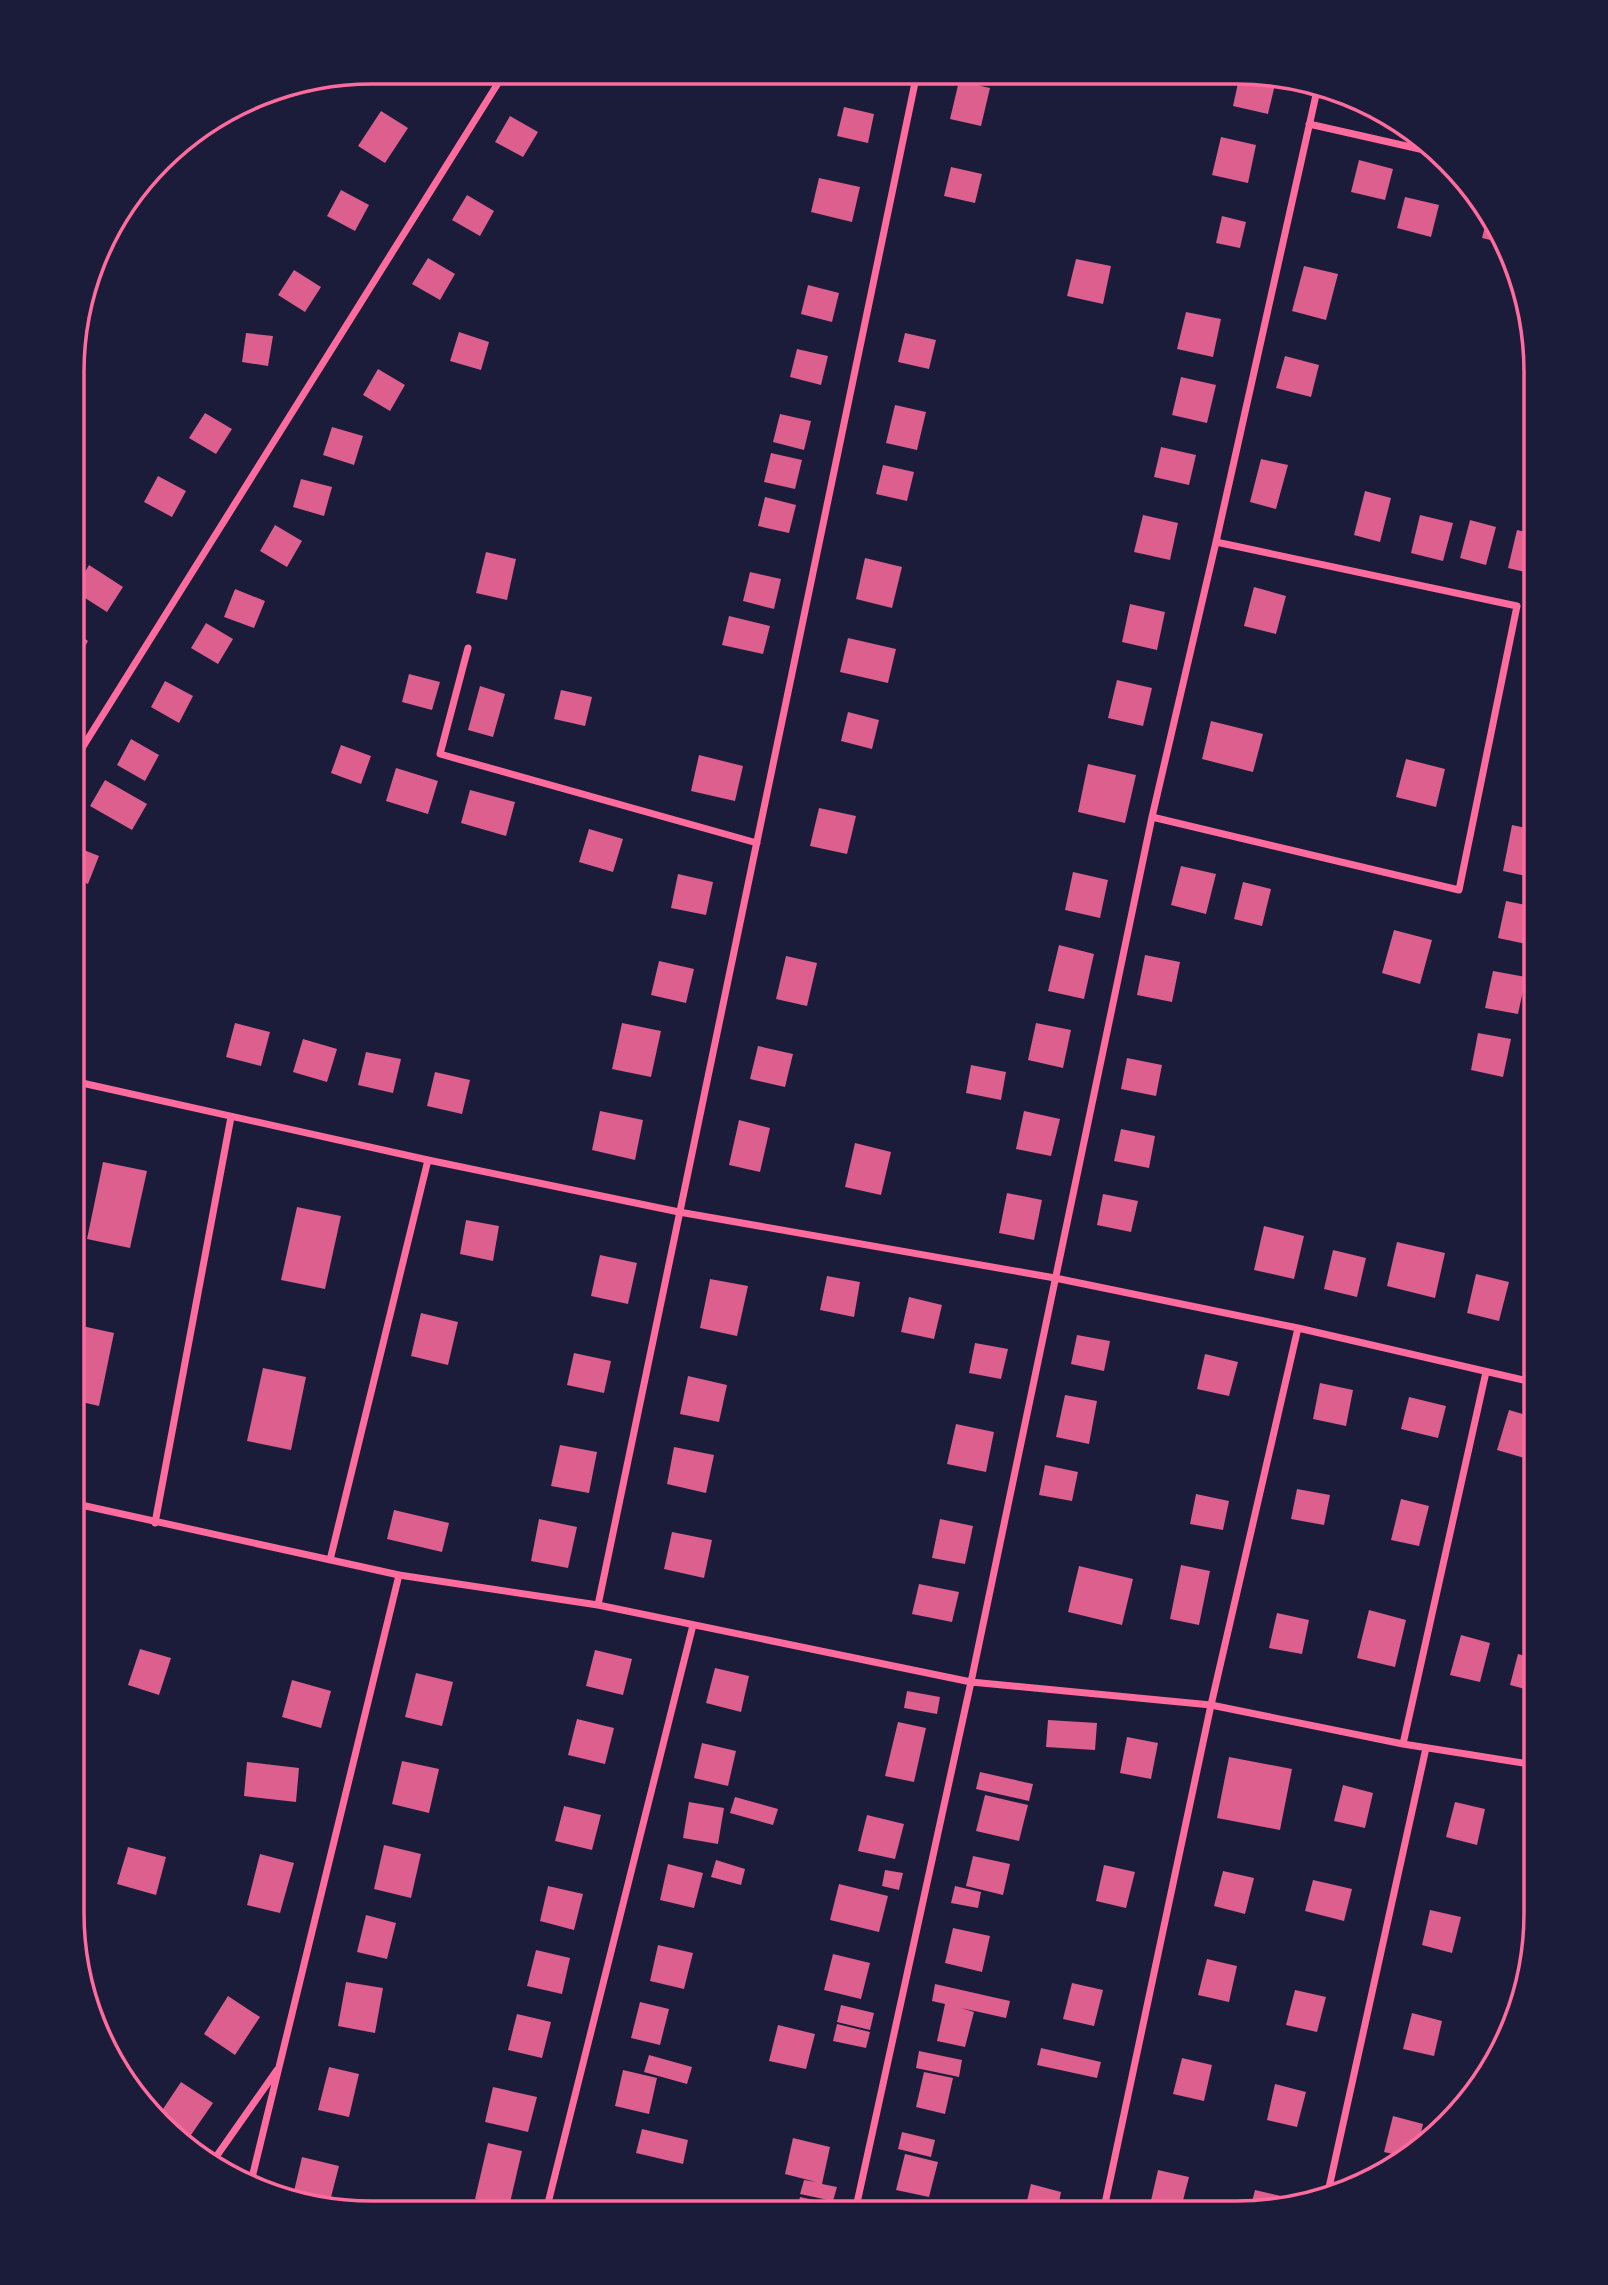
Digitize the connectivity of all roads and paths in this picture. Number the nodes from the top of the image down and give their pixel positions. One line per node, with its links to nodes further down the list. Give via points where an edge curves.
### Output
1 (497, 84): 8 (street)
2 (915, 84): 10 (street)
3 (1316, 95): 4 (street)
4 (1309, 124): 5 (street); 6 (street)
5 (1417, 148)
6 (1216, 542): 9 (street); 9 (street, via 1517,606 1459,890)
7 (468, 648): 10 (street, via 440,754)
8 (84, 745)
9 (1152, 817): 15 (street)
10 (757, 843): 14 (street)
11 (84, 1083): 12 (street)
12 (231, 1116): 13 (street); 20 (street)
13 (428, 1160): 14 (street); 21 (street)
14 (678, 1212): 15 (street); 23 (street)
15 (1055, 1278): 16 (street); 25 (street)
16 (1298, 1328): 17 (street); 26 (street)
17 (1486, 1372): 18 (street); 27 (street)
18 (1524, 1380)
19 (84, 1506): 20 (street)
20 (155, 1523): 21 (street)
21 (330, 1560): 22 (street)
22 (399, 1575): 23 (street); 30 (street)
23 (598, 1605): 24 (street)
24 (693, 1625): 25 (street); 34 (street)
25 (971, 1682): 26 (street); 35 (street)
26 (1211, 1705): 27 (street); 36 (street)
27 (1403, 1744): 28 (street)
28 (1426, 1748): 29 (street); 33 (street)
29 (1524, 1764)
30 (279, 2067): 31 (street); 32 (street)
31 (217, 2155)
32 (253, 2175)
33 (1329, 2186)
34 (549, 2201)
35 (857, 2201)
36 (1106, 2201)

